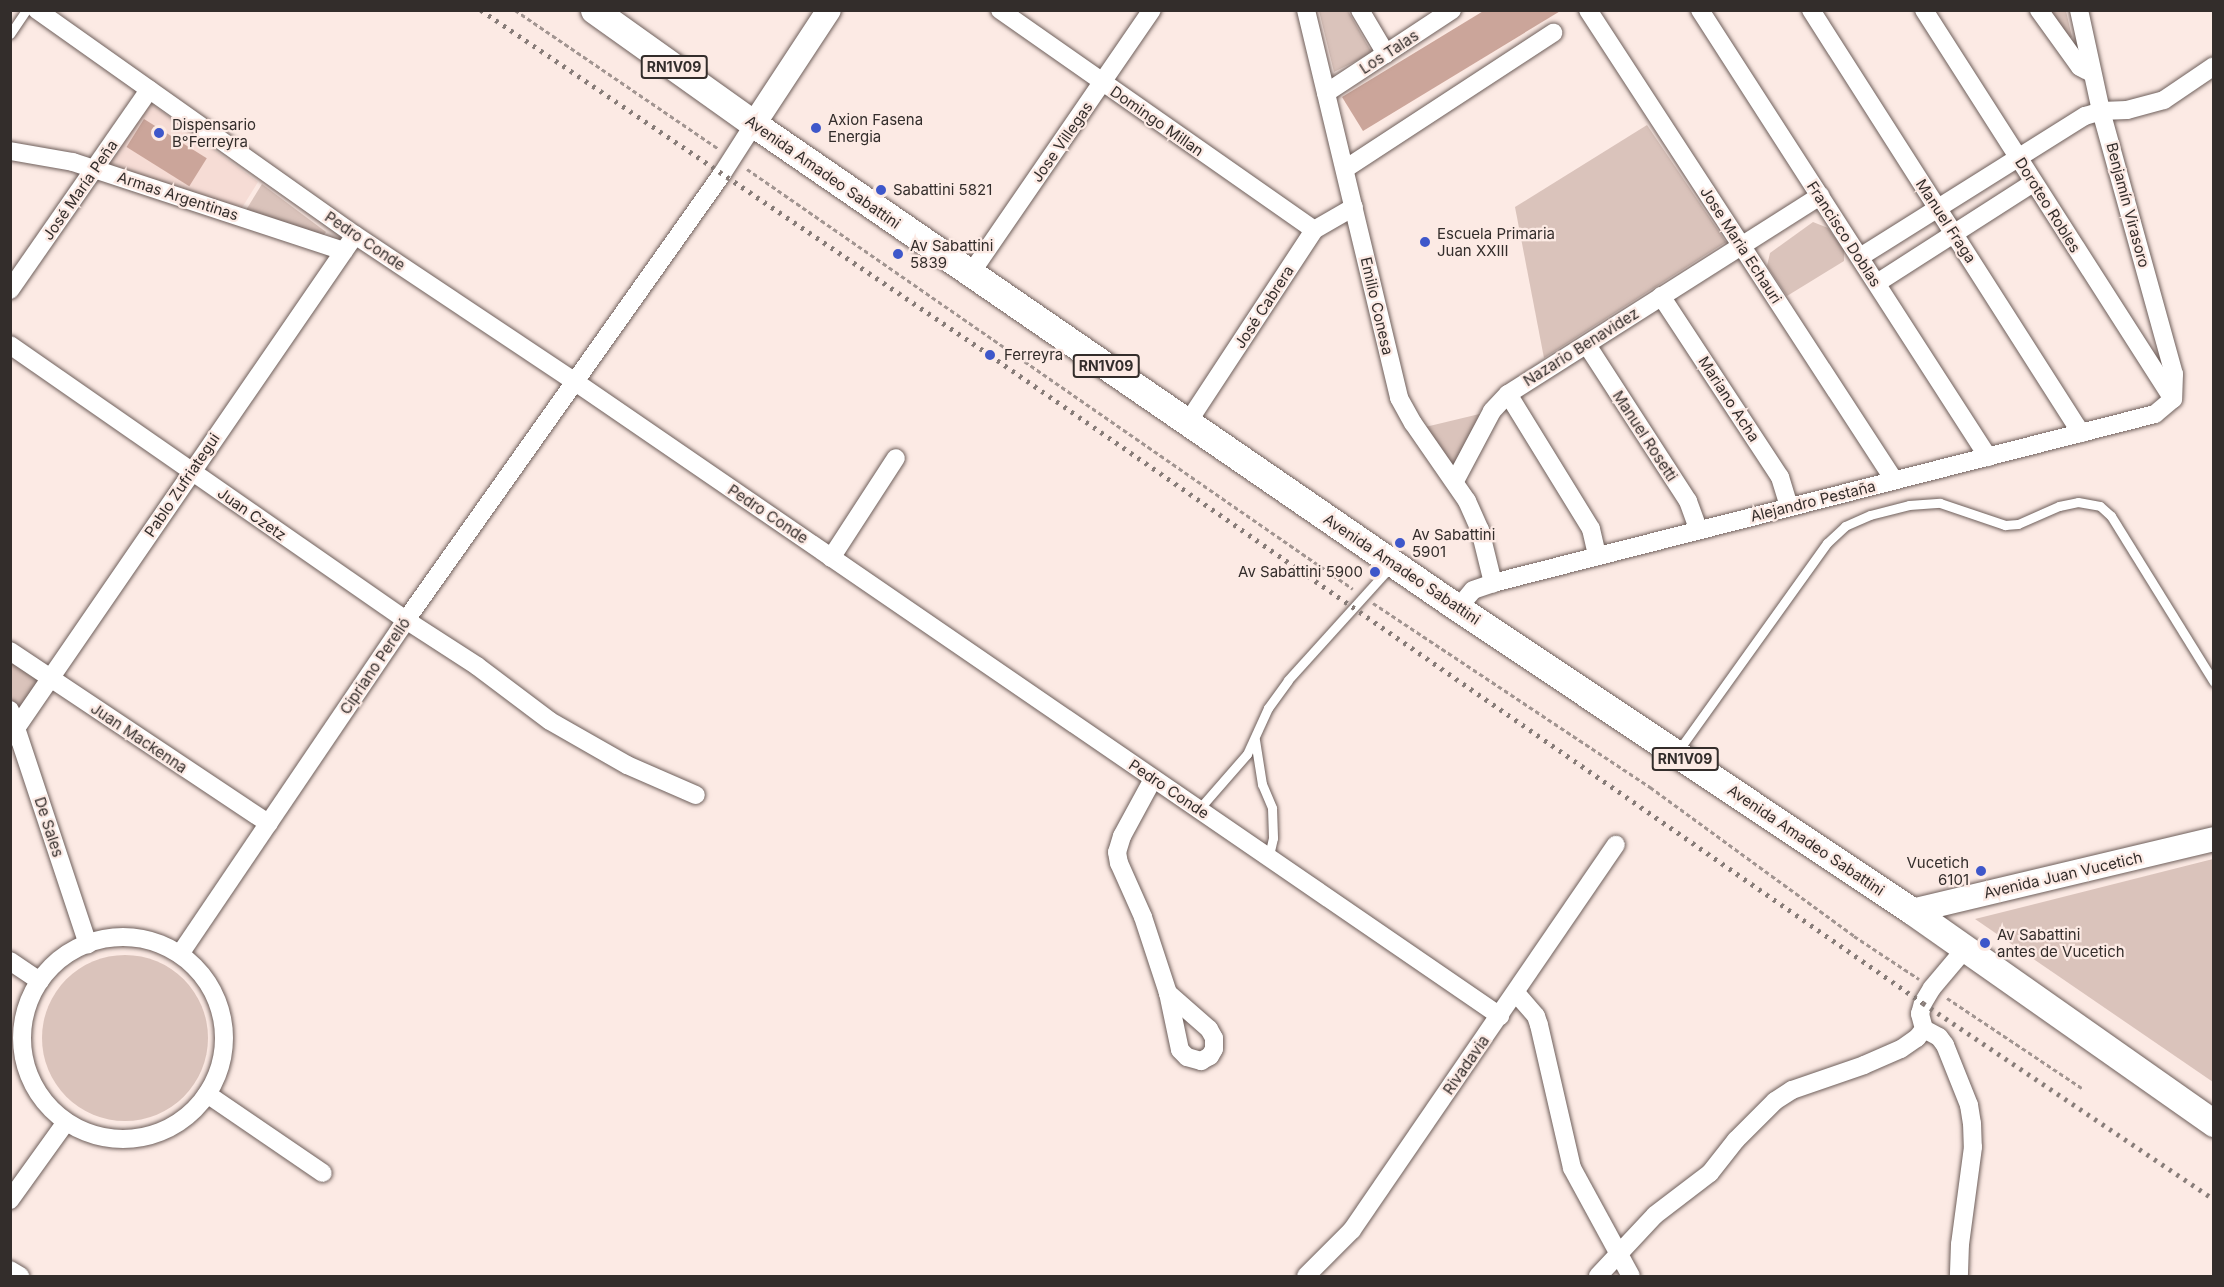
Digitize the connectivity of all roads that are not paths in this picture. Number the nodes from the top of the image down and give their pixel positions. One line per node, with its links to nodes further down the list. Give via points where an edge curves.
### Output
1 (26, 10): 17 (lane)
2 (37, 10): 22 (street, Pedro Conde)
3 (594, 10): 25 (main road, Avenida Amadeo Sabattini / RN1V09)
4 (829, 10): 25 (main road)
5 (1000, 10): 21 (street, Domingo Millan)
6 (1152, 10): 21 (street, Jose Villegas)
7 (1306, 10): 23 (street, Emilio Conesa)
8 (1359, 10): 18 (street)
9 (1452, 10): 18 (street, Los Talas)
10 (1700, 10): 31 (street, Francisco Doblas)
11 (1811, 10): 33 (street, Manuel Fraga)
12 (1924, 10): 27 (street, Doroteo Robles)
13 (2039, 10): 20 (street, via 2080,68)
14 (2079, 10): 20 (street, Benjamín Virasoro)
15 (1591, 12): 37 (street, Jose Maria Echauri)
16 (1553, 33): 29 (street)
17 (10, 34)
18 (1386, 54): 23 (street, Los Talas)
19 (2212, 70): 24 (street, via 2164,100 2127,110)
20 (2092, 73): 24 (street, Benjamín Virasoro)
21 (1103, 84): 34 (street, Domingo Millan); 40 (street, Jose Villegas)
22 (149, 90): 28 (street, José María Peña); 36 (street, Pedro Conde)
23 (1326, 93): 29 (street, Emilio Conesa)
24 (2101, 111): 27 (street, via 2085,116); 48 (street, Benjamín Virasoro, via 2174,374)
25 (754, 124): 40 (main road, Avenida Amadeo Sabattini / RN1V09); 46 (street, Cipriano Perelló)
26 (10, 150): 28 (street, Armas Argentinas)
27 (2018, 157): 30 (street, Doroteo Robles); 33 (street)
28 (96, 169): 38 (street, Armas Argentinas); 42 (street, José María Peña)
29 (1345, 169): 32 (street, Emilio Conesa)
30 (2033, 183): 35 (street); 48 (street, Doroteo Robles)
31 (1820, 196): 37 (street, Nazario Benavidez); 39 (street, Francisco Doblas)
32 (1354, 207): 34 (street, José Cabrera); 55 (street, Emilio Conesa, via 1399,398)
33 (1938, 207): 35 (street, Manuel Fraga); 39 (street)
34 (1314, 230): 49 (street, José Cabrera)
35 (1954, 232): 41 (street); 50 (street, Manuel Fraga)
36 (355, 235): 38 (street, Pablo Zufriategui); 46 (street, Pedro Conde)
37 (1740, 245): 43 (street, Nazario Benavidez); 54 (street, Jose Maria Echauri)
38 (344, 251): 53 (street, Pablo Zufriategui)
39 (1860, 257): 41 (street, Francisco Doblas)
40 (970, 273): 49 (main road, Avenida Amadeo Sabattini / RN1V09)
41 (1877, 283): 51 (street, Francisco Doblas)
42 (10, 290)
43 (1661, 296): 45 (street, Nazario Benavidez); 56 (street, Mariano Acha, via 1780,477)
44 (10, 345): 53 (street, Juan Czetz)
45 (1587, 345): 47 (street, Nazario Benavidez); 57 (street, Manuel Rosetti, via 1688,501)
46 (574, 381): 59 (street, Pedro Conde); 63 (street, Cipriano Perelló)
47 (1508, 394): 55 (street, Nazario Benavidez, via 1492,411); 58 (street, via 1591,529)
48 (2173, 399): 50 (street, Alejandro Pestaña, via 2155,414)
49 (1188, 422): 60 (main road, Avenida Amadeo Sabattini / RN1V09)
50 (2080, 433): 51 (street, Alejandro Pestaña)
51 (1988, 457): 54 (street, Alejandro Pestaña)
52 (896, 458): 59 (street)
53 (191, 471): 63 (street, Juan Czetz); 65 (street, Pablo Zufriategui)
54 (1894, 480): 56 (street, Alejandro Pestaña)
55 (1455, 481): 61 (street, Emilio Conesa, via 1480,530)
56 (1789, 506): 57 (street, Alejandro Pestaña)
57 (1698, 529): 58 (street, Alejandro Pestaña)
58 (1597, 555): 61 (street, Alejandro Pestaña)
59 (831, 558): 71 (street, Pedro Conde)
60 (1393, 564): 62 (main road, Avenida Amadeo Sabattini / RN1V09); 69 (lane, via 1288,680 1268,708)
61 (1493, 583): 62 (street, Alejandro Pestaña, via 1473,590)
62 (1458, 608): 70 (main road, Avenida Amadeo Sabattini / RN1V09)
63 (406, 620): 72 (street, Juan Czetz, via 477,666 550,721 627,765); 74 (street, Cipriano Perelló)
64 (10, 651): 65 (street, Juan Mackenna)
65 (51, 679): 68 (street, Pablo Zufriategui); 74 (street, Juan Mackenna)
66 (2214, 682): 70 (lane, via 2111,516 2100,506 2078,502 2005,525 1940,504 1909,505 1845,526 1827,543)
67 (10, 710): 68 (street, De Sales)
68 (13, 733): 79 (street, De Sales)
69 (1255, 740): 73 (lane); 77 (lane, via 1262,784 1272,808)
70 (1677, 753): 78 (main road, Avenida Amadeo Sabattini / RN1V09)
71 (1153, 779): 73 (street, Pedro Conde); 84 (street, via 1117,852)
72 (696, 795)
73 (1199, 809): 77 (street, Pedro Conde)
74 (268, 824): 81 (street, Cipriano Perelló)
75 (2214, 839): 78 (main road, Avenida Juan Vucetich)
76 (1616, 845): 85 (street, Rivadavia)
77 (1269, 856): 86 (street, Pedro Conde)
78 (1912, 911): 80 (main road, Avenida Amadeo Sabattini / RN1V09)
79 (88, 944): 81 (street, via 116,938 145,939); 83 (street, via 66,955)
80 (1965, 949): 87 (street, via 1932,988 1920,1014); 91 (main road, Avenida Amadeo Sabattini / RN1V09)
81 (180, 954): 89 (street, via 199,970 222,1013 222,1061)
82 (10, 961): 83 (street)
83 (40, 981): 88 (street, via 26,1010)
84 (1168, 993)
85 (1516, 993): 86 (street, Rivadavia); 94 (street, via 1539,1025 1572,1168)
86 (1500, 1016): 96 (street, Rivadavia, via 1352,1230)
87 (1924, 1029): 94 (street, via 1901,1048 1809,1082 1775,1101 1710,1173 1655,1215); 100 (street, via 1945,1045 1969,1105 1972,1123)
88 (16, 1051): 90 (street, via 36,1091)
89 (207, 1094): 90 (street, via 182,1121 160,1133 136,1139 111,1139); 92 (street)
90 (66, 1122): 93 (street)
91 (2214, 1123)
92 (323, 1173)
93 (10, 1200)
94 (1619, 1255): 98 (street); 99 (street)
95 (10, 1270): 97 (street)
96 (1312, 1273)
97 (20, 1276)
98 (1598, 1276)
99 (1631, 1276)
100 (1959, 1276)

